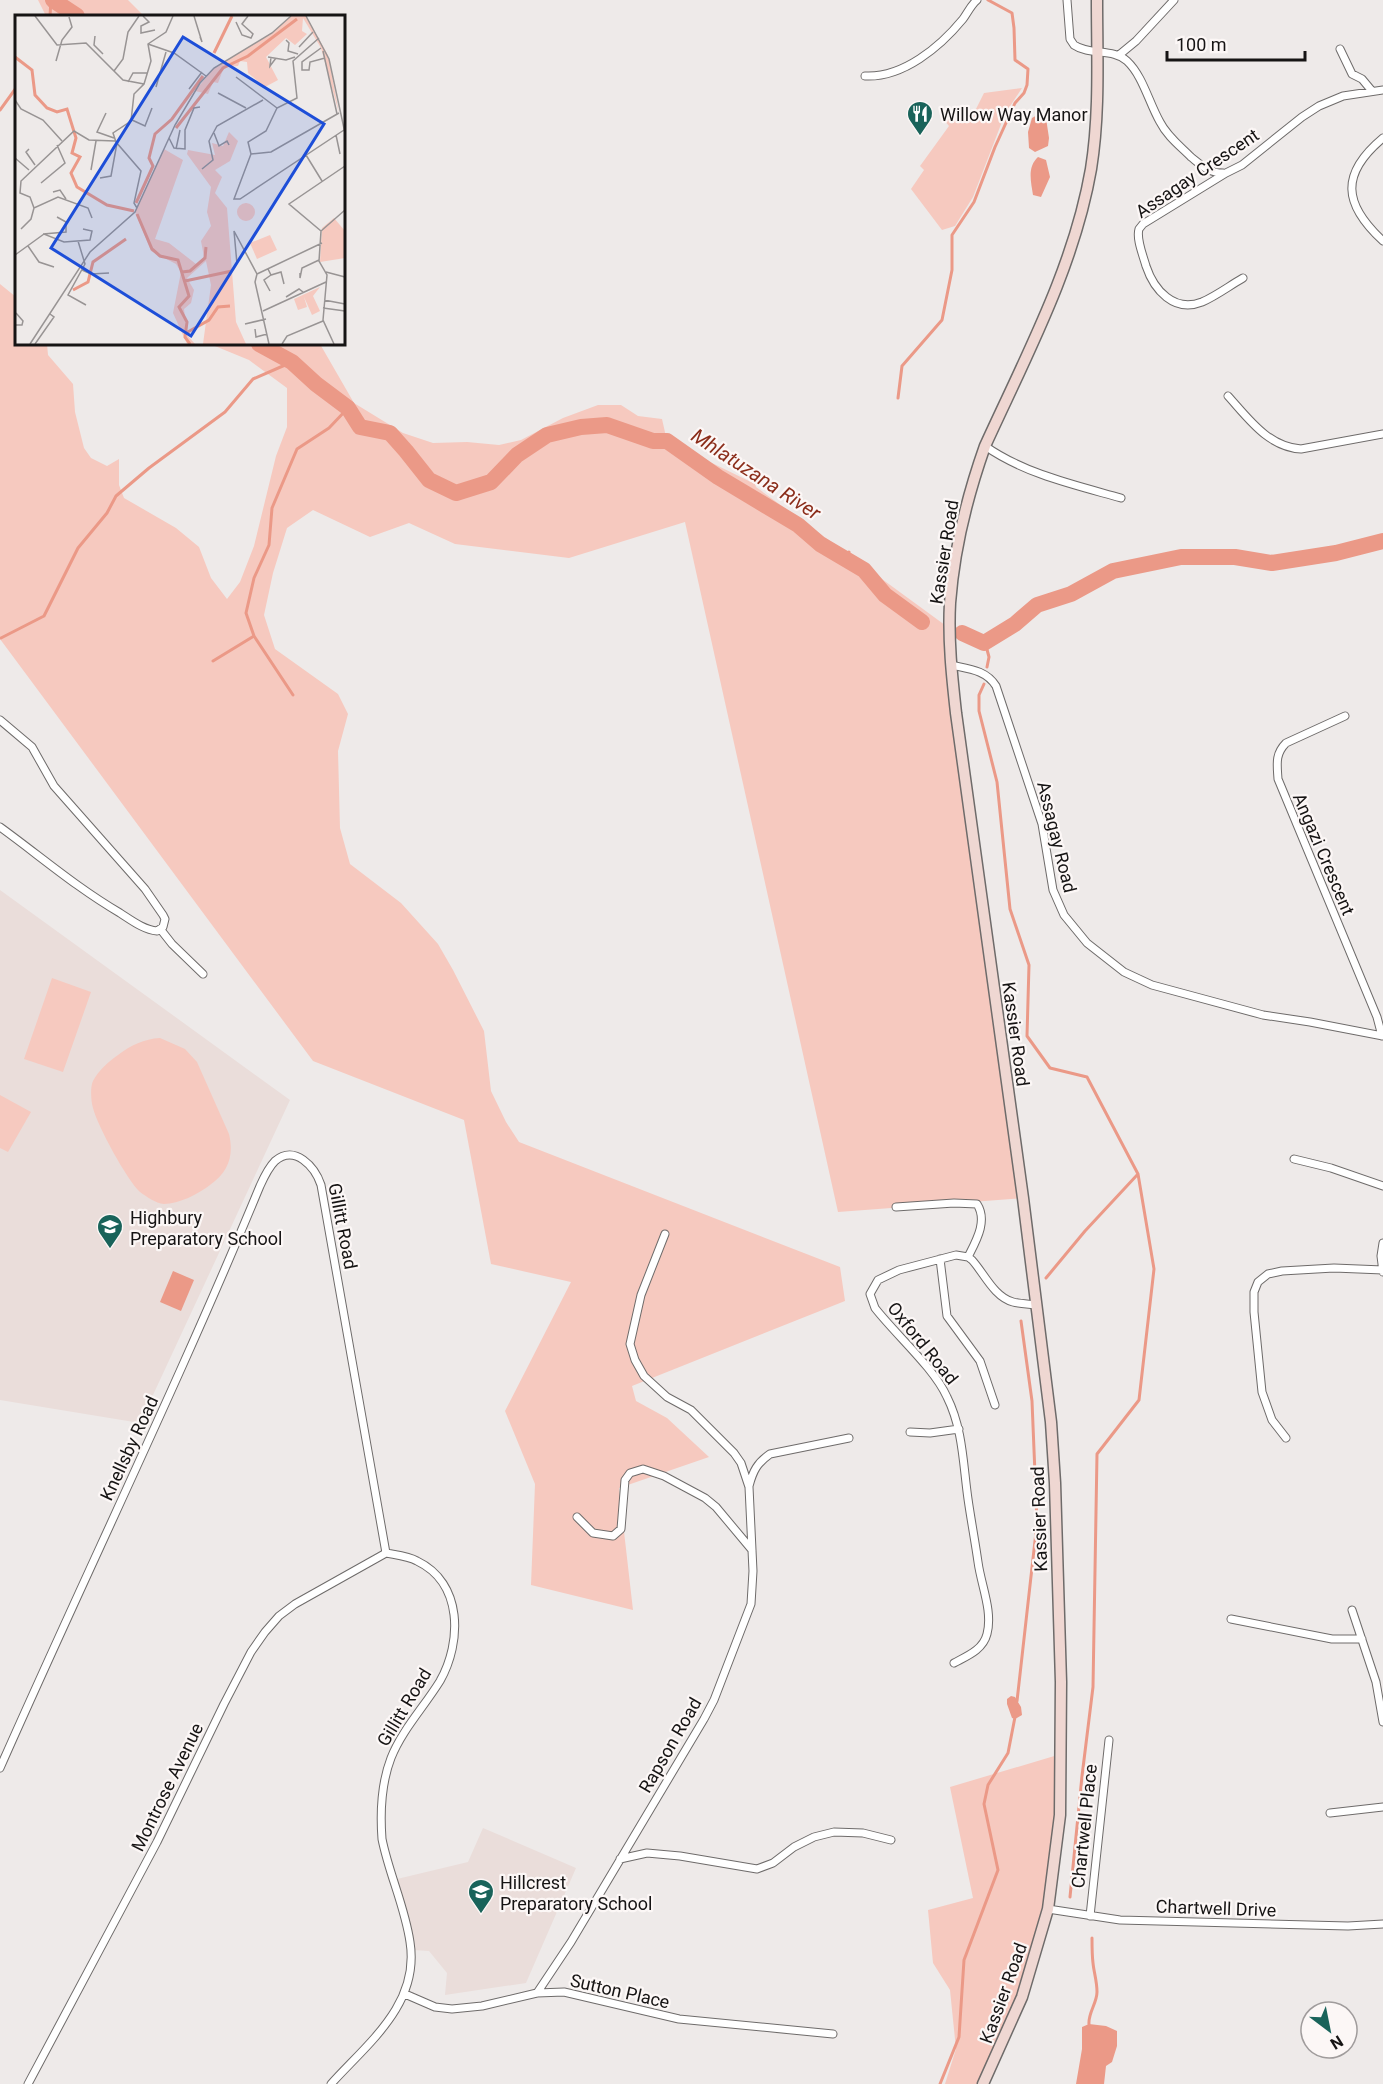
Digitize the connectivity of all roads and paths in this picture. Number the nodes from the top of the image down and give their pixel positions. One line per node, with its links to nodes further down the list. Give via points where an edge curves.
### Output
1 (1067, 0): 6 (street, via 1072,43)
2 (1097, 0): 6 (main road, Kassier Road)
3 (1174, 0): 7 (street)
4 (975, 2): 8 (street, via 944,40 915,61 878,77)
5 (1340, 50): 10 (street, via 1352,74)
6 (1097, 53): 7 (street); 17 (main road, Kassier Road, via 1094,145 1082,213 1058,285)
7 (1119, 55): 12 (street, via 1132,67 1172,139 1207,170)
8 (865, 76)
9 (1383, 90): 10 (street, Assagay Crescent)
10 (1372, 91): 12 (street, Assagay Crescent, via 1343,96 1319,106 1254,158)
11 (1383, 138): 13 (street, via 1356,166 1351,189 1357,210)
12 (1226, 173): 14 (street, Assagay Crescent, via 1143,224 1137,234 1152,281 1166,298 1179,304 1196,304)
13 (1383, 241)
14 (1243, 278)
15 (1228, 396): 16 (street, via 1264,435 1288,447 1301,449)
16 (1383, 434)
17 (985, 446): 18 (street, via 1002,458 1061,481); 19 (main road, Kassier Road, via 958,544 950,602)
18 (1121, 498)
19 (951, 665): 25 (street, Assagay Road, via 982,672 996,686 1041,824 1053,890 1064,915 1087,943 1124,972 1152,986 1263,1015); 35 (main road, Kassier Road)
20 (1345, 716): 25 (street, Angazi Crescent, via 1286,743 1277,758 1278,779)
21 (0, 720): 23 (street, via 32,747 54,786 145,889 164,915)
22 (0, 827): 23 (street, via 98,900 148,930)
23 (161, 930): 24 (street)
24 (203, 974)
25 (1382, 1036)
26 (295, 1156): 44 (street, Gillitt Road, via 311,1164 321,1185); 51 (street, Knellsby Road, via 276,1160 267,1171)
27 (1294, 1159): 28 (street)
28 (1383, 1186)
29 (896, 1207): 32 (street, via 977,1204 981,1226)
30 (665, 1234): 41 (street, Rapson Road, via 640,1295 630,1344 635,1360 644,1376 667,1397 691,1410 734,1453)
31 (1383, 1243): 34 (street)
32 (968, 1257): 33 (street, Oxford Road); 35 (street, via 1001,1295 1013,1302)
33 (940, 1259): 36 (street, via 947,1316 980,1361); 37 (street, Oxford Road, via 883,1277 872,1288 870,1298 940,1385)
34 (1383, 1271): 40 (street, via 1282,1270 1258,1282 1254,1306 1262,1392 1272,1420)
35 (1037, 1305): 56 (main road, Kassier Road, via 1055,1473 1061,1682 1060,1804)
36 (996, 1406)
37 (959, 1429): 38 (street); 48 (street, Oxford Road, via 988,1626 980,1648)
38 (910, 1432)
39 (849, 1438): 41 (street, Rapson Road, via 770,1454 759,1461)
40 (1286, 1438)
41 (749, 1487): 43 (street, Rapson Road)
42 (577, 1517): 43 (street, via 593,1533 614,1536 621,1529 625,1480 630,1473 643,1469 705,1498)
43 (752, 1550): 55 (street, Rapson Road, via 751,1604 714,1700)
44 (386, 1553): 60 (street, Gillitt Road, via 417,1560 437,1576 449,1595 456,1622 449,1660 440,1681 401,1738 383,1783 382,1839 410,1941 411,1970); 62 (street, Montrose Avenue, via 295,1604 279,1616 251,1652 157,1842)
45 (1352, 1610): 47 (street)
46 (1231, 1619): 47 (street, via 1332,1639)
47 (1362, 1639): 49 (street, via 1376,1682)
48 (954, 1663)
49 (1383, 1722)
50 (1109, 1740): 57 (street, Chartwell Place)
51 (0, 1768)
52 (1383, 1807): 53 (street)
53 (1330, 1813)
54 (891, 1840): 55 (street, via 863,1833 834,1832 794,1846 773,1863 757,1869 647,1853)
55 (620, 1859): 59 (street, Rapson Road)
56 (1048, 1910): 57 (street, Chartwell Drive); 64 (main road, Kassier Road, via 1022,1997)
57 (1090, 1916): 58 (street, Chartwell Drive, via 1301,1925)
58 (1383, 1924)
59 (537, 1993): 60 (street, Sutton Place, via 452,2009 435,2007); 61 (street, Sutton Place, via 564,1992 679,2019)
60 (405, 1994): 63 (street, Gillitt Road, via 387,2024)
61 (833, 2034)
62 (28, 2084)
63 (331, 2084)
64 (983, 2084)

